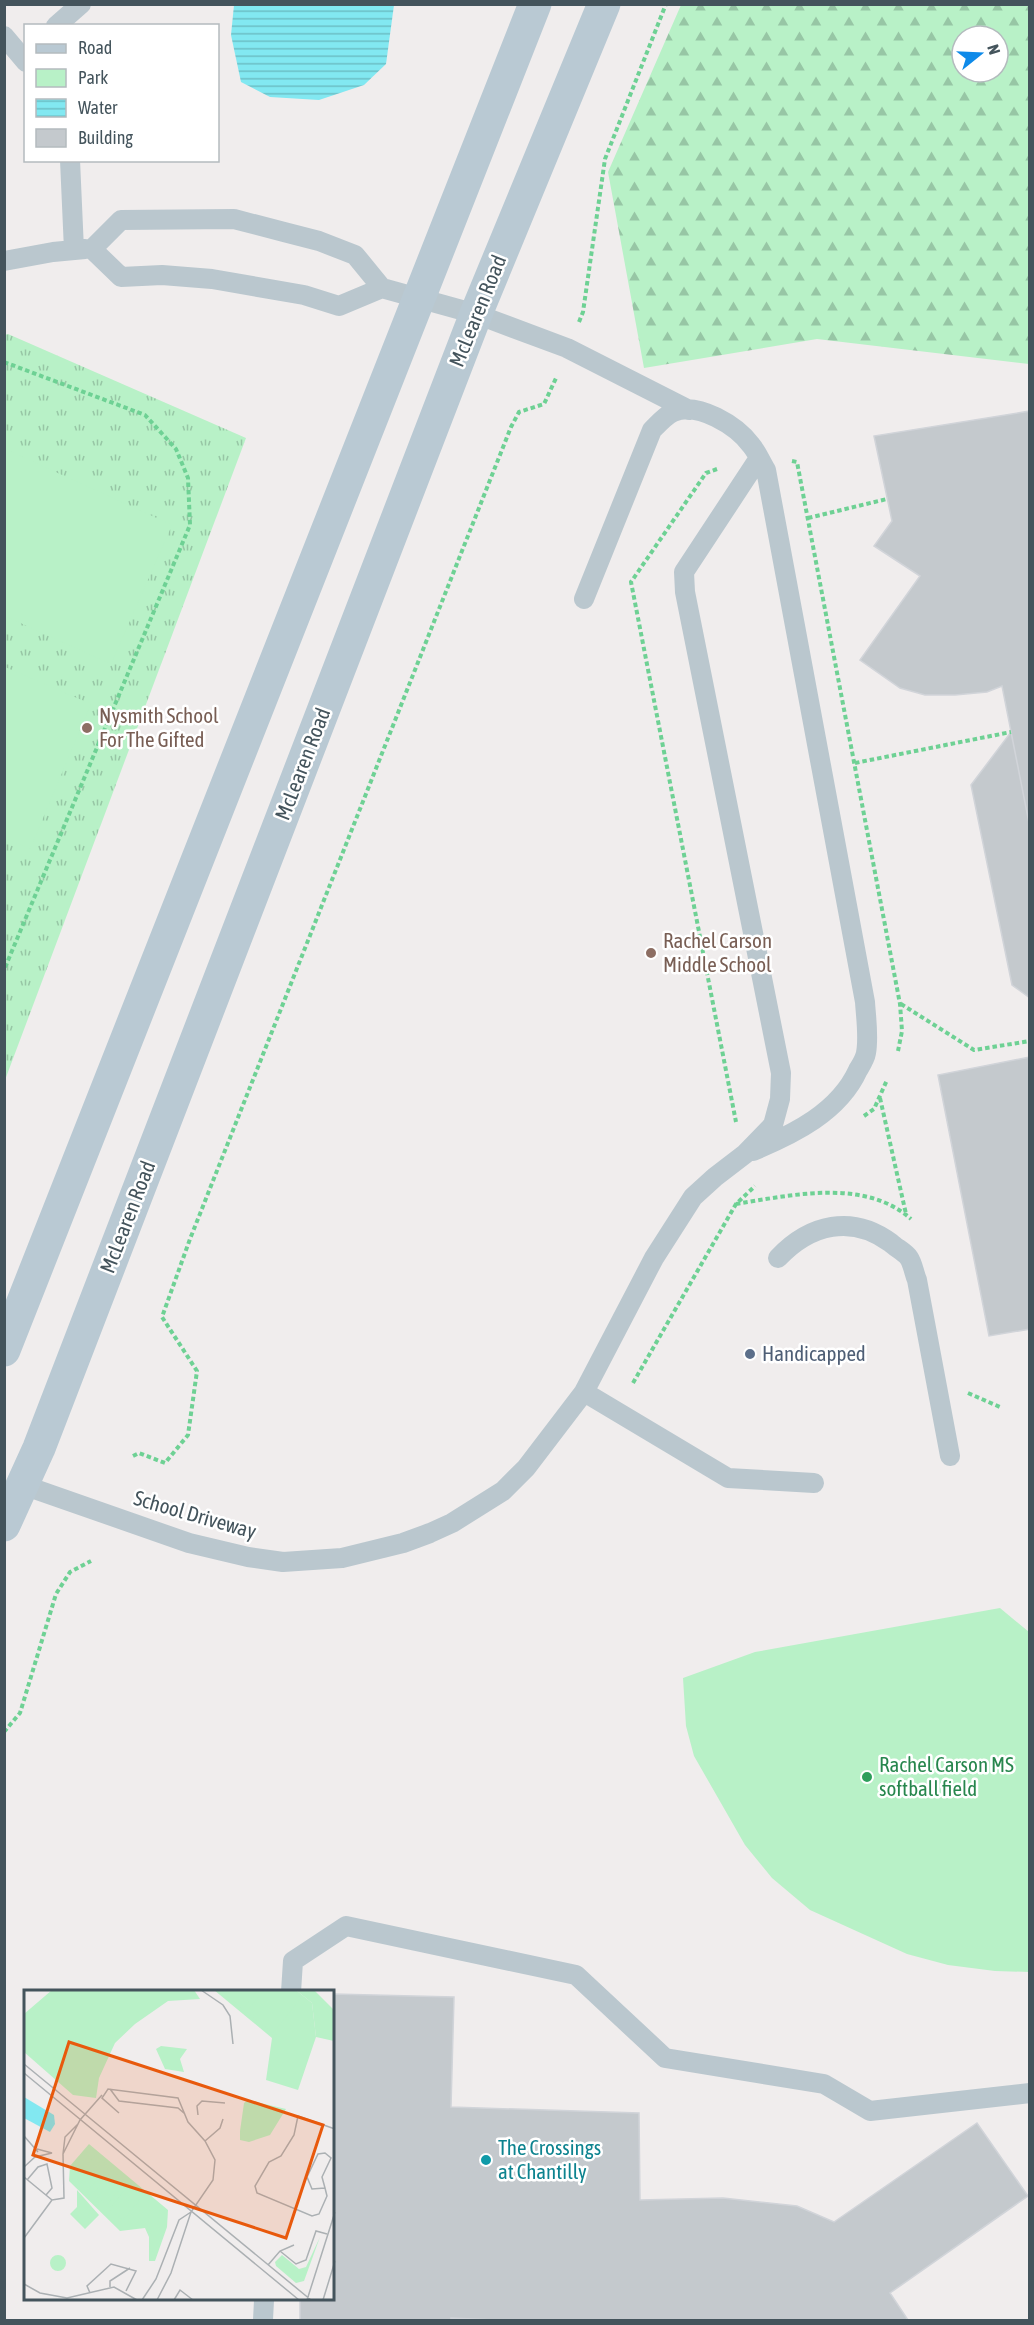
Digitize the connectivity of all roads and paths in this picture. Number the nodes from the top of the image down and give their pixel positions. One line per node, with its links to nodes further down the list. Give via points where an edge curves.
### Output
1 (81, 4): 5 (lane)
2 (535, 4): 12 (main road)
3 (604, 4): 13 (main road, McLearen Road)
4 (666, 4): 14 (path, via 605,159)
5 (63, 24)
6 (14, 40): 7 (lane)
7 (24, 58)
8 (70, 162): 9 (lane)
9 (83, 249): 10 (lane); 11 (lane, via 121,277 212,279 304,295 339,306); 11 (lane, via 121,220 234,219 319,241 355,255)
10 (4, 261)
11 (382, 288): 12 (lane)
12 (420, 297): 13 (lane); 31 (main road)
13 (476, 314): 17 (lane, via 567,348); 35 (main road, McLearen Road, via 39,1448)
14 (578, 326)
15 (4, 362): 24 (path, via 145,414 176,449 188,478 190,525)
16 (560, 370): 33 (path, via 544,404 519,412 511,427 162,1317 197,1371 188,1435 165,1463 139,1453)
17 (689, 410): 18 (lane, via 723,420 751,445); 21 (lane, via 675,412 652,430)
18 (759, 458): 28 (lane, via 684,572 781,1073 780,1100 773,1125); 28 (lane, via 766,470 867,1025 866,1054 851,1086 812,1122)
19 (887, 499): 20 (path)
20 (808, 518)
21 (584, 599)
22 (1011, 732): 23 (path)
23 (855, 763)
24 (4, 970)
25 (900, 1004): 26 (path, via 974,1050)
26 (1029, 1041)
27 (880, 1097): 29 (path)
28 (745, 1154): 32 (lane, School Driveway, via 693,1197 654,1258)
29 (906, 1215)
30 (778, 1258): 34 (lane, via 787,1248 819,1230 853,1225 869,1230 908,1257 917,1280)
31 (4, 1350)
32 (584, 1392): 35 (lane, School Driveway, via 526,1467 494,1497 430,1533 342,1558 283,1562 216,1550); 36 (lane, via 728,1478)
33 (133, 1456)
34 (950, 1456)
35 (14, 1482): 37 (main road, McLearen Road)
36 (814, 1483)
37 (4, 1525)
38 (91, 1561): 39 (path, via 70,1572 56,1594 20,1713)
39 (4, 1732)
40 (291, 1990): 41 (lane, via 293,1961 346,1926 576,1975 665,2058 824,2084 870,2111)
41 (1029, 2093)
42 (264, 2301): 43 (lane)
43 (263, 2320)

